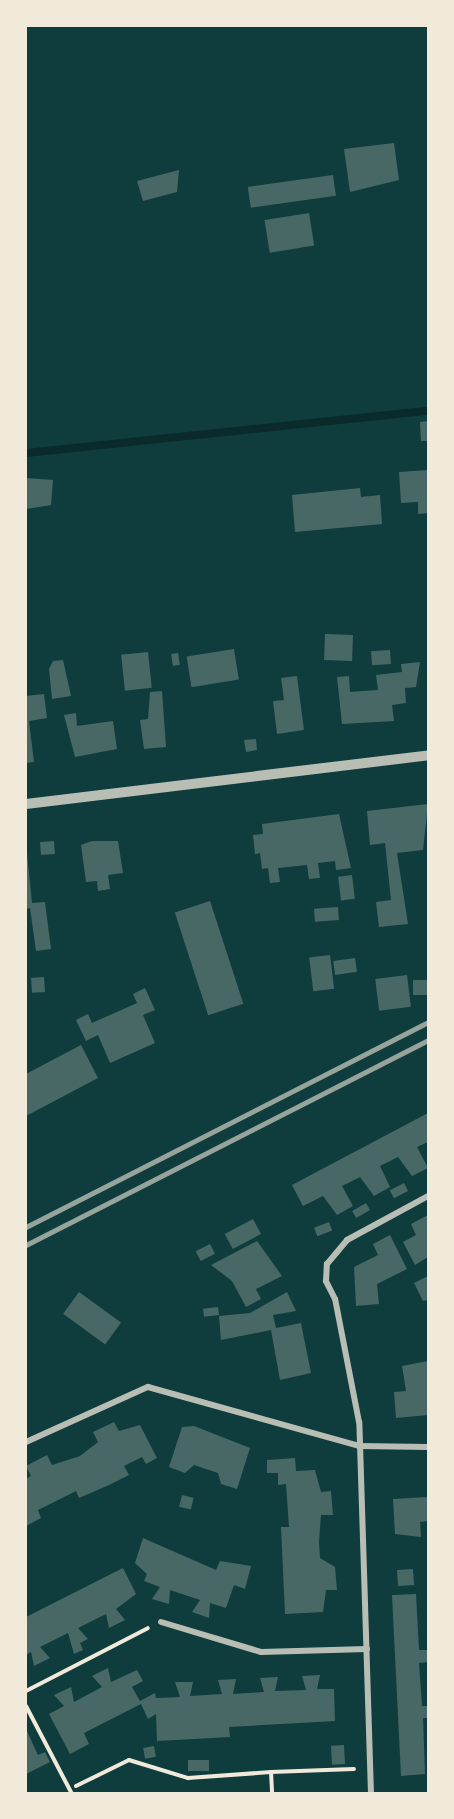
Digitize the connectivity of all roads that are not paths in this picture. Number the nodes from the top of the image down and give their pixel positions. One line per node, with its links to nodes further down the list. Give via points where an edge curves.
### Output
1 (428, 755): 2 (street)
2 (26, 804)
3 (429, 1196): 5 (street, via 347,1240 327,1264 326,1281 337,1310)
4 (26, 1442): 5 (street, via 148,1387)
5 (359, 1446): 6 (street); 8 (street)
6 (429, 1447)
7 (161, 1622): 8 (street, via 261,1652)
8 (367, 1649): 9 (street)
9 (371, 1794)

